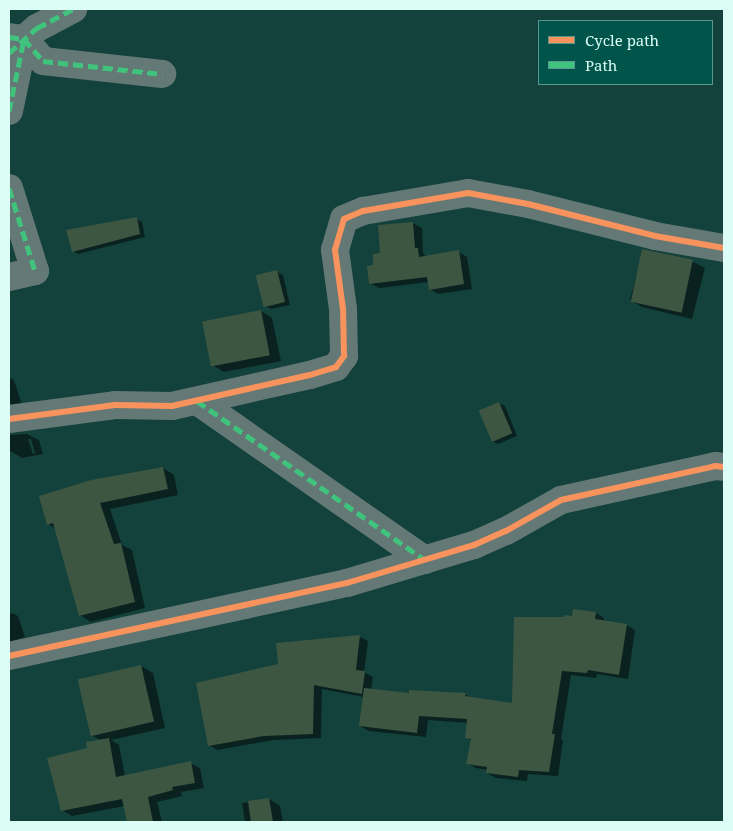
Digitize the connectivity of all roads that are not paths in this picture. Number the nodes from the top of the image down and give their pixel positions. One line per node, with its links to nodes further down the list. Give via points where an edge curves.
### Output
1 (73, 9): 2 (street)
2 (14, 43): 3 (street, via 43,61); 4 (street)
3 (162, 74)
4 (9, 111)
5 (9, 188): 7 (street, via 35,270)
6 (724, 248): 8 (street, via 655,236 528,204 468,193 363,211 344,219 335,250 343,309 344,356 336,366)
7 (9, 276)
8 (197, 401): 9 (street, via 172,406 105,406); 11 (street)
9 (9, 419)
10 (724, 467): 11 (street, via 715,466 561,500 506,531)
11 (425, 560): 12 (street, via 347,583)
12 (9, 656)

